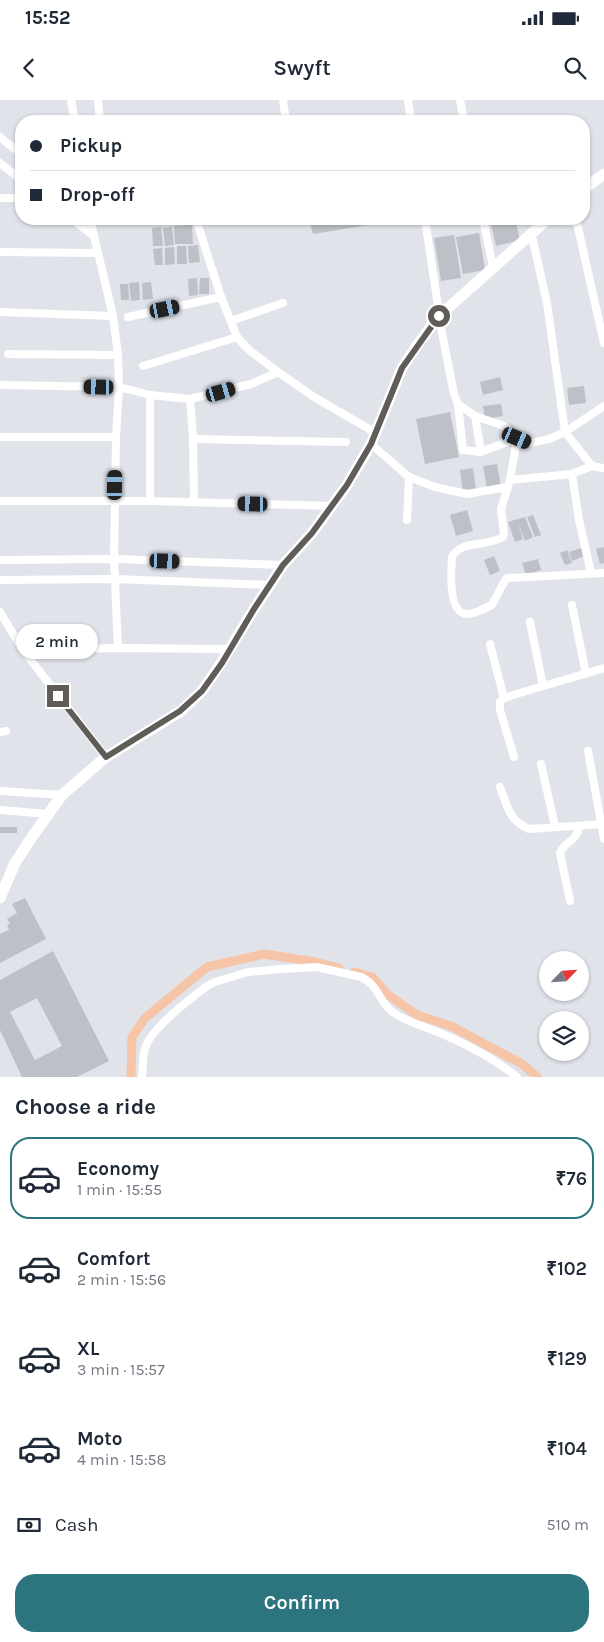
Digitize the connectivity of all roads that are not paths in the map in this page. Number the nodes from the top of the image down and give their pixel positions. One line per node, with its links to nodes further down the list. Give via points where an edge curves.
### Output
1 (72, 100): 6 (street)
2 (98, 100): 7 (street)
3 (283, 100): 8 (street)
4 (408, 100): 9 (street)
5 (460, 100): 10 (street)
6 (74, 115)
7 (99, 115)
8 (285, 115)
9 (410, 115)
10 (463, 115)
11 (0, 137): 12 (street)
12 (10, 145): 13 (street); 14 (street)
13 (15, 145)
14 (15, 149)
15 (0, 163): 17 (street)
16 (604, 174): 18 (street)
17 (15, 175)
18 (590, 184)
19 (0, 198): 20 (street)
20 (15, 198)
21 (80, 225): 29 (street)
22 (91, 225): 29 (street)
23 (198, 225): 33 (street)
24 (426, 225): 37 (street)
25 (485, 225): 32 (street)
26 (540, 225): 28 (street)
27 (577, 225): 41 (street)
28 (531, 232): 32 (street); 53 (street, via 547,302)
29 (94, 236): 31 (street)
30 (0, 252): 31 (street)
31 (98, 253): 36 (street)
32 (493, 267): 37 (street)
33 (221, 297): 38 (street); 39 (street)
34 (283, 303): 39 (street)
35 (0, 312): 36 (street)
36 (114, 316): 43 (street)
37 (439, 316): 50 (street); 54 (street, via 402,368)
38 (128, 317)
39 (231, 321): 40 (street)
40 (237, 337): 44 (street); 45 (street)
41 (604, 343)
42 (8, 354): 43 (street)
43 (118, 355): 47 (street)
44 (143, 366)
45 (278, 372): 49 (street, via 251,384); 54 (street)
46 (0, 385): 47 (street)
47 (119, 388): 48 (street); 56 (street)
48 (150, 395): 49 (street); 69 (street)
49 (190, 399): 58 (street)
50 (458, 404): 52 (street); 61 (street, via 463,450)
51 (604, 406): 53 (street)
52 (475, 416): 57 (street, via 504,426); 61 (street)
53 (565, 432): 57 (street, via 530,443); 62 (street)
54 (376, 433): 60 (street)
55 (0, 436): 56 (street)
56 (116, 437): 68 (street)
57 (517, 438): 61 (street); 66 (street)
58 (193, 439): 59 (street); 70 (street)
59 (346, 442)
60 (371, 444): 65 (street); 71 (street)
61 (481, 452)
62 (592, 466): 63 (street); 64 (street)
63 (604, 468)
64 (572, 474): 66 (street); 76 (street)
65 (409, 477): 66 (street, via 464,494); 72 (street)
66 (509, 483): 76 (street, via 501,509 503,537 454,551 452,596 457,608 463,614 469,614 492,605 508,578)
67 (0, 501): 68 (street)
68 (115, 501): 69 (street); 73 (street)
69 (150, 501): 70 (street)
70 (194, 502): 71 (street)
71 (333, 506): 75 (street)
72 (406, 520)
73 (114, 559): 74 (street); 75 (street); 78 (street)
74 (0, 560)
75 (283, 565): 80 (street)
76 (591, 573): 77 (street)
77 (604, 573)
78 (115, 579): 79 (street); 80 (street); 85 (street)
79 (0, 580)
80 (271, 585): 86 (street)
81 (572, 605): 89 (street)
82 (0, 612): 87 (street)
83 (530, 622): 90 (street)
84 (490, 644): 91 (street)
85 (118, 648): 86 (street); 87 (street)
86 (230, 649): 93 (street, via 202,691 180,711)
87 (23, 650): 93 (street)
88 (604, 668): 89 (street)
89 (586, 674): 90 (street)
90 (543, 686): 91 (street)
91 (504, 698): 94 (street, via 500,702 500,710)
92 (588, 751): 101 (street)
93 (106, 757): 98 (street)
94 (514, 757)
95 (541, 764): 102 (street)
96 (500, 787): 102 (street, via 512,818 518,824 529,829)
97 (0, 791): 98 (street)
98 (62, 795): 100 (street)
99 (0, 810): 100 (street)
100 (48, 814): 105 (street)
101 (603, 824): 103 (street); 104 (street)
102 (555, 826): 103 (street)
103 (579, 827): 107 (street, via 578,835 560,852)
104 (604, 839)
105 (5, 876): 106 (street)
106 (0, 898)
107 (570, 901)
108 (142, 1077): 109 (street, via 145,1047 151,1037 207,986 248,972 317,967 368,980 392,1012 477,1051)
109 (517, 1077)

